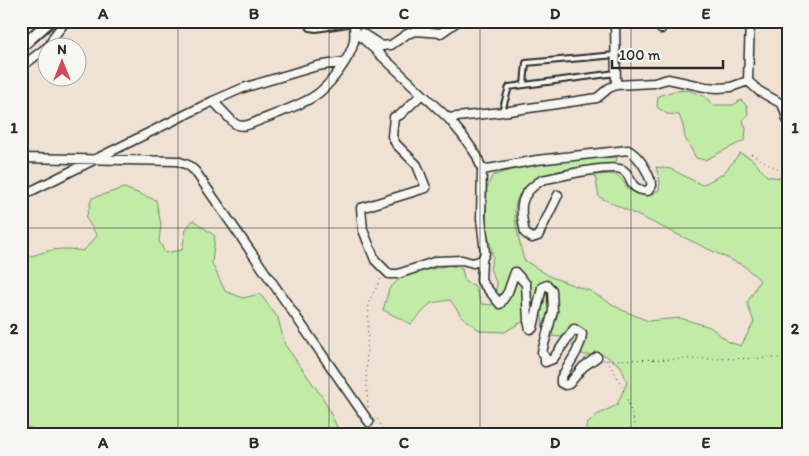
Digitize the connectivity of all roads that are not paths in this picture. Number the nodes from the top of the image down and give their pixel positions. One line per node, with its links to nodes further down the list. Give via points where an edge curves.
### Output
1 (50, 21): 10 (street)
2 (66, 21): 13 (street, via 50,45)
3 (306, 21): 9 (lane, via 310,28 316,29)
4 (458, 21): 9 (street, via 441,33 416,31 407,34 391,46 382,46)
5 (569, 21): 8 (street)
6 (615, 21): 11 (street)
7 (750, 21): 15 (street)
8 (548, 24)
9 (355, 27): 12 (street, via 354,41); 18 (street)
10 (21, 47)
11 (616, 55): 14 (street); 16 (lane, via 526,63)
12 (344, 62): 19 (street, via 317,66 243,88); 19 (street, via 313,97 243,126 234,123)
13 (21, 66)
14 (616, 73): 16 (lane); 17 (street)
15 (748, 81): 17 (street, via 718,88 668,79); 22 (street, via 782,104)
16 (524, 84): 20 (lane, via 509,87)
17 (616, 86): 20 (street, via 597,98)
18 (422, 94): 21 (street); 28 (street, via 394,118 392,136 417,165 426,188 361,208 363,230 375,260 388,274 398,274 437,261 473,263)
19 (213, 101): 24 (street)
20 (502, 112): 21 (street)
21 (448, 118): 25 (street, via 477,156)
22 (787, 120)
23 (21, 158): 24 (street)
24 (95, 160): 27 (street); 30 (street, via 178,161 195,171)
25 (482, 170): 26 (street, via 628,150 634,153 652,185 648,191 640,190 632,185 621,169 610,168 542,180 521,204 525,234 532,238 538,236); 28 (street, via 481,218 486,253)
26 (558, 195)
27 (21, 196)
28 (482, 260): 29 (street, via 481,281 500,304 515,272 526,284 530,329 533,328 542,287 547,285 552,290 553,311 542,352 545,362 553,359 574,330 582,334 561,383 569,384 583,366)
29 (594, 359)
30 (368, 422)

